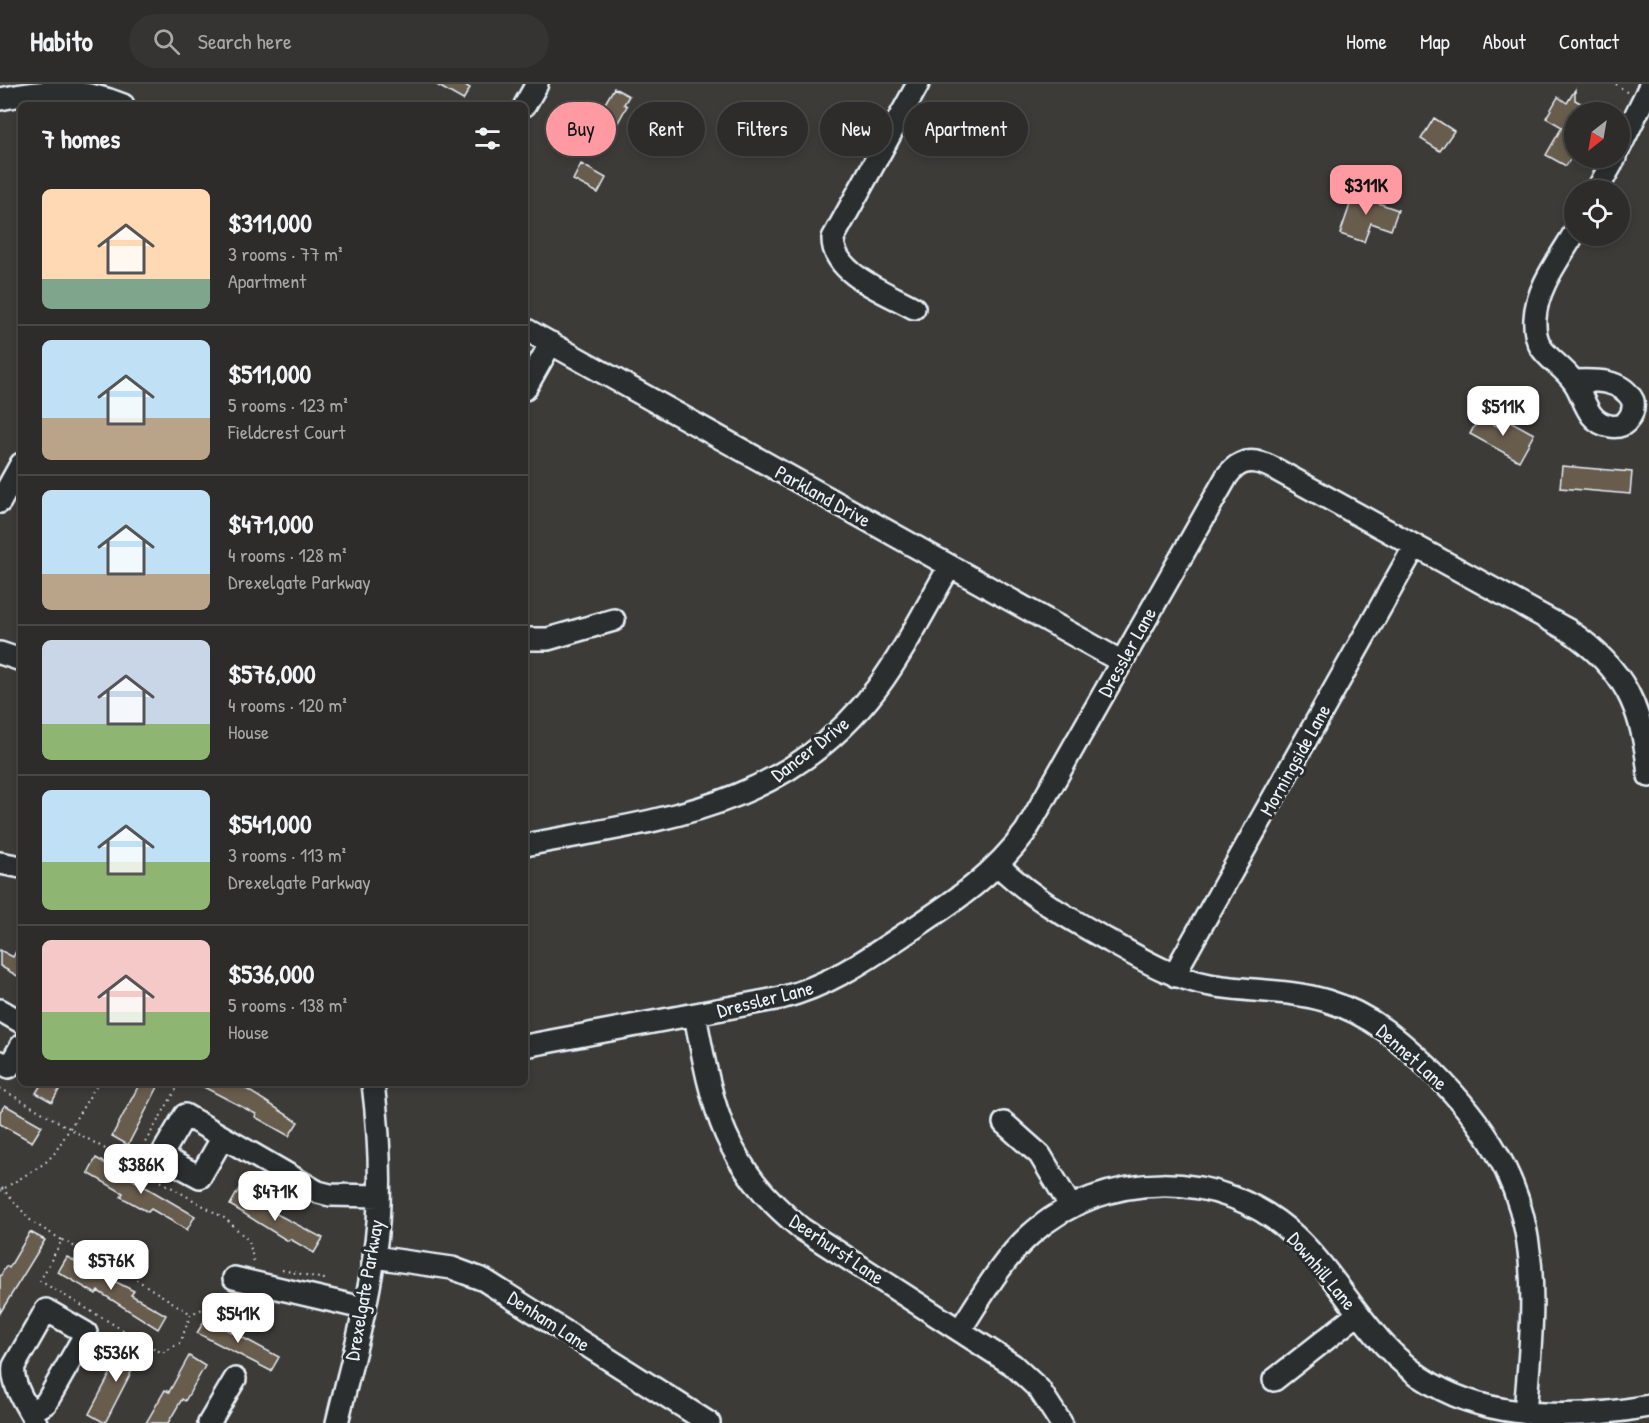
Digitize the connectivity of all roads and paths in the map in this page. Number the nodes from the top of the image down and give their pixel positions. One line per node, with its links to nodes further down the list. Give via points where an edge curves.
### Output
1 (537, 84): 6 (street)
2 (918, 84): 9 (street, via 833,238 835,256 847,270)
3 (1649, 88): 7 (street)
4 (0, 99): 5 (street, via 62,90)
5 (114, 102)
6 (527, 102)
7 (1630, 127)
8 (1567, 246): 12 (street, via 1541,293 1534,321 1542,350)
9 (914, 308)
10 (528, 331): 11 (street, Parkland Drive)
11 (551, 344): 13 (street); 17 (street, Parkland Drive)
12 (1574, 381)
13 (528, 384)
14 (18, 469): 15 (street)
15 (0, 502)
16 (1415, 546): 22 (street, Dressler Lane, via 1261,462 1240,463 1227,476); 23 (street, Dressler Lane, via 1568,630 1596,650 1614,669 1632,699 1644,734); 28 (street, Morningside Lane)
17 (950, 566): 22 (street, Parkland Drive); 24 (street, Dancer Drive, via 877,688 839,730 788,770 735,798 683,815)
18 (614, 620): 19 (street, via 548,639)
19 (528, 639)
20 (0, 653): 21 (street)
21 (18, 659)
22 (1122, 662): 27 (street, Dressler Lane, via 1026,831)
23 (1649, 776)
24 (528, 844)
25 (0, 863): 26 (street)
26 (18, 866)
27 (999, 866): 28 (street, Dennet Lane, via 1041,902); 30 (street, Dressler Lane, via 946,907 827,983 781,998)
28 (1176, 976): 58 (street, Dennet Lane, via 1212,985 1289,992 1347,1008 1394,1035 1466,1107 1503,1165 1520,1205 1529,1244 1532,1312)
29 (0, 1010): 31 (street)
30 (695, 1015): 32 (street, Dressler Lane); 55 (street, Deerhurst Lane, via 719,1123 741,1165 765,1194 802,1229)
31 (18, 1020)
32 (528, 1045)
33 (18, 1051): 34 (street, via 9,1067)
34 (0, 1062)
35 (96, 1086): 40 (path)
36 (178, 1086): 42 (path)
37 (373, 1086): 44 (street, Drexelgate Parkway)
38 (0, 1088): 40 (path)
39 (1004, 1123): 45 (street, via 1040,1155)
40 (70, 1128): 42 (path); 43 (path, via 45,1163)
41 (223, 1137): 44 (street, via 318,1192)
42 (133, 1163): 48 (path, via 226,1219 249,1240 254,1263)
43 (1, 1190): 46 (path, via 32,1222)
44 (380, 1196): 47 (street, Drexelgate Parkway)
45 (1071, 1207): 54 (street, Downhill Lane, via 1104,1193 1144,1185 1191,1186 1229,1196 1257,1208 1294,1235); 55 (street, Downhill Lane, via 1042,1225 1018,1247)
46 (62, 1239): 53 (path); 53 (path, via 40,1281 162,1353 180,1343)
47 (374, 1257): 52 (street, Drexelgate Parkway); 62 (street, Denham Lane, via 452,1268 484,1280)
48 (246, 1261)
49 (278, 1268): 51 (path, via 324,1279)
50 (234, 1278): 51 (street); 53 (path, via 225,1299)
51 (325, 1300): 52 (street)
52 (363, 1308): 61 (street, Drexelgate Parkway)
53 (191, 1314)
54 (1358, 1314): 57 (street); 58 (street, Downhill Lane, via 1388,1349 1433,1385 1472,1403)
55 (960, 1330): 63 (street, Deerhurst Lane, via 1028,1377)
56 (235, 1379): 60 (street)
57 (1274, 1380)
58 (1525, 1412): 59 (street, Downhill Lane)
59 (1639, 1412)
60 (209, 1423)
61 (337, 1423)
62 (709, 1423)
63 (1061, 1423)

